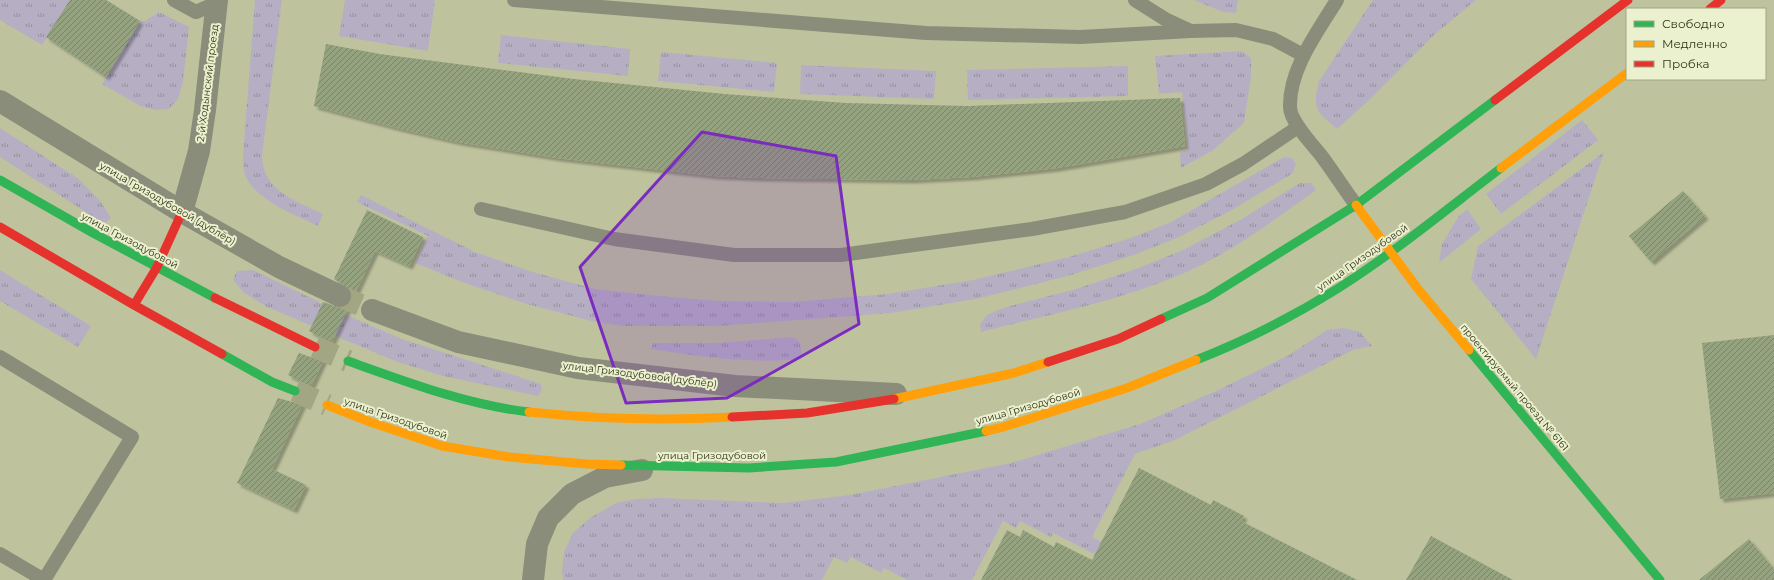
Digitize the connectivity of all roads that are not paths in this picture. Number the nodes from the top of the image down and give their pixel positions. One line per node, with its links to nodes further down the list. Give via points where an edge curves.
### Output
1 (174, 0): 7 (lane, via 196,12)
2 (514, 0): 9 (lane, via 926,33 1080,37)
3 (1134, 0): 9 (lane)
4 (1337, 0): 10 (lane)
5 (1628, 0): 15 (street)
6 (1721, 0): 8 (street)
7 (217, 2): 17 (street, 2-й Ходынский проезд, via 200,144)
8 (1711, 8)
9 (1191, 31): 10 (lane, via 1236,30 1273,39)
10 (1304, 55): 13 (lane, via 1295,77 1290,108)
11 (1626, 75): 19 (street, улица Гризодубовой)
12 (0, 101): 17 (street, улица Гризодубовой (дублёр))
13 (1298, 127): 15 (lane, via 1324,158); 16 (lane, via 1243,164 1206,184 1125,212 1032,229 841,255 734,255 614,239)
14 (0, 180): 20 (street, улица Гризодубовой)
15 (1356, 206): 19 (street, проектируемый проезд № 6161); 28 (street, via 1207,298 1118,339 1014,373)
16 (481, 209)
17 (182, 212): 20 (street); 21 (street, улица Гризодубовой (дублёр), via 279,267)
18 (0, 227): 22 (street)
19 (1391, 252): 30 (street, улица Гризодубовой, via 1337,290 1274,326 1127,388 1003,427 836,462 749,468); 34 (street, проектируемый проезд № 6161, via 1418,289)
20 (158, 268): 22 (street); 24 (street, улица Гризодубовой)
21 (340, 296)
22 (134, 305): 27 (street, via 272,382)
23 (372, 310): 28 (street, улица Гризодубовой (дублёр), via 458,342 578,368 736,386)
24 (315, 347)
25 (0, 357): 32 (lane, via 132,437)
26 (348, 361): 28 (street, via 458,398 512,410 561,416 681,420 807,414)
27 (295, 391)
28 (916, 394)
29 (327, 405): 30 (street, улица Гризодубовой, via 442,446 509,457)
30 (661, 466): 33 (street, via 605,477 572,494 548,518 537,544)
31 (0, 554): 32 (lane)
32 (44, 580)
33 (533, 580)
34 (1660, 580)

